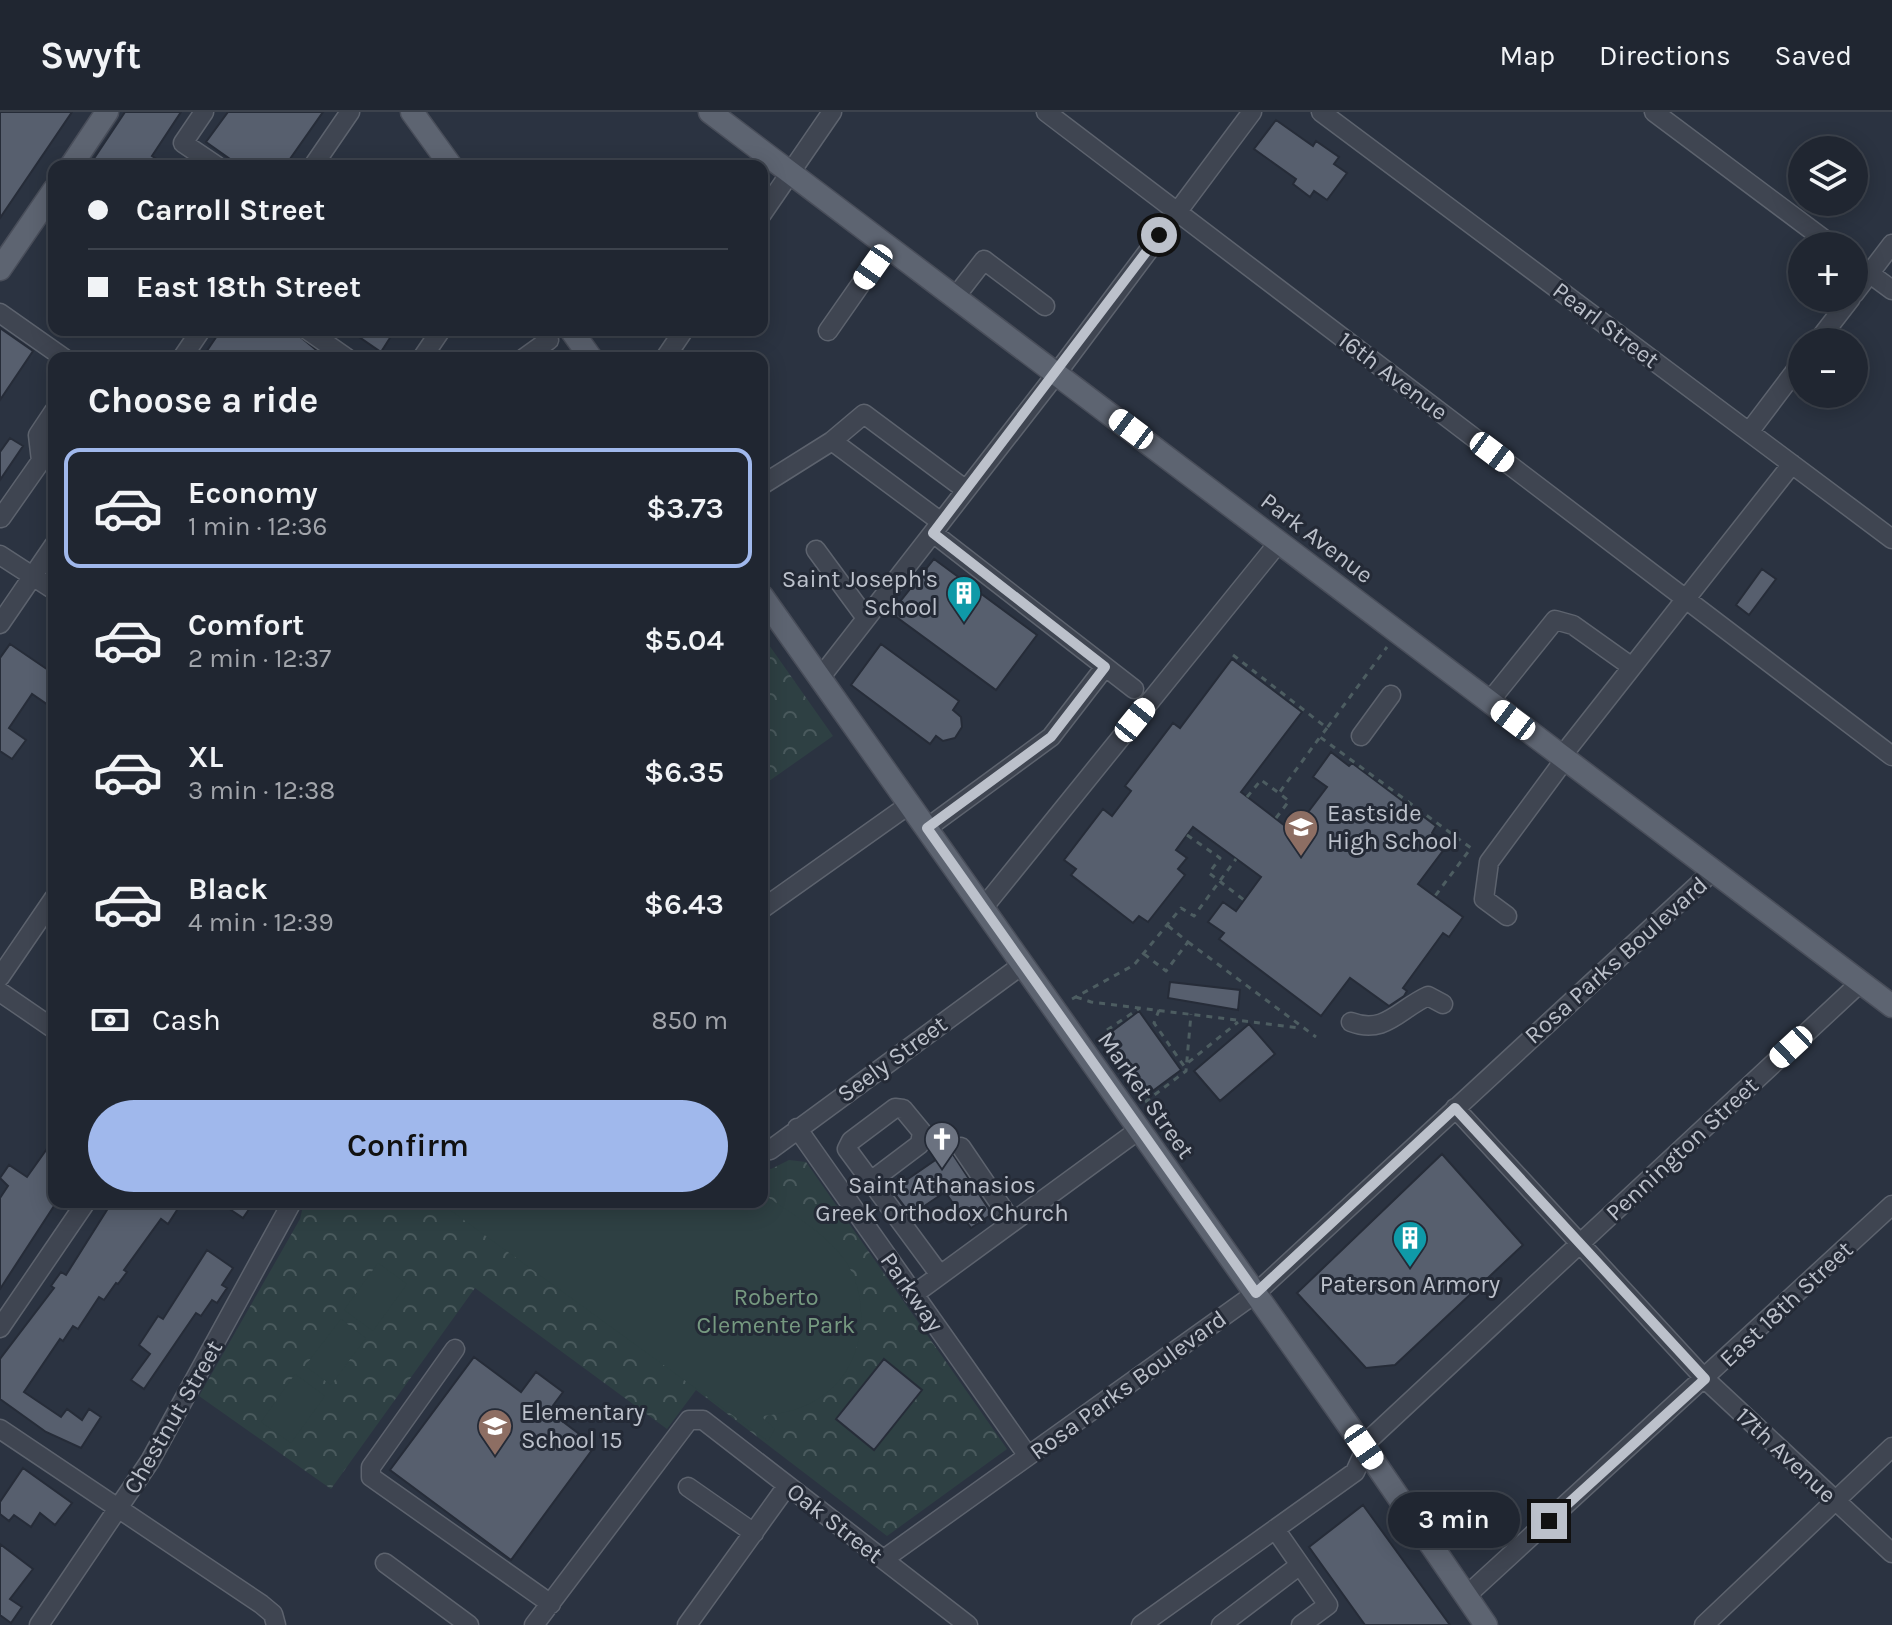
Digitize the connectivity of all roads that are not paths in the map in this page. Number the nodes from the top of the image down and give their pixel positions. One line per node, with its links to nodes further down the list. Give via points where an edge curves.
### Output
1 (107, 112): 11 (main road)
2 (204, 112): 12 (street, via 183,143)
3 (350, 112): 13 (street)
4 (412, 112): 14 (main road)
5 (710, 112): 15 (main road, Park Avenue)
6 (832, 112): 15 (street)
7 (1046, 112): 18 (street, 16th Avenue)
8 (1252, 112): 18 (street)
9 (1321, 112): 40 (street, Pearl Street)
10 (1654, 112): 19 (street)
11 (75, 160)
12 (208, 160)
13 (317, 160)
14 (447, 160)
15 (790, 172): 17 (street); 21 (main road, Park Avenue)
16 (48, 199): 22 (main road)
17 (768, 205)
18 (1177, 210): 37 (street); 54 (street, 16th Avenue)
19 (1814, 232)
20 (1892, 244): 23 (street)
21 (888, 245): 26 (main road, Park Avenue); 31 (street)
22 (0, 269)
23 (1870, 273): 24 (street); 25 (street)
24 (1868, 276)
25 (1892, 290)
26 (956, 296): 27 (street, via 984,260); 37 (main road, Park Avenue)
27 (1045, 306)
28 (1840, 312): 30 (street)
29 (0, 313): 34 (street)
30 (1828, 328)
31 (828, 331)
32 (316, 336): 35 (street)
33 (549, 340): 36 (street)
34 (55, 352)
35 (338, 352)
36 (532, 352)
37 (1057, 373): 44 (street); 48 (main road, Park Avenue)
38 (1788, 380): 40 (street)
39 (48, 420): 45 (street, via 38,435 41,461)
40 (1749, 432): 42 (street, Pearl Street)
41 (832, 441): 43 (street); 44 (street, via 864,414); 46 (street)
42 (1792, 464): 47 (street, Pearl Street); 54 (street)
43 (768, 481)
44 (966, 490): 46 (street)
45 (1, 518)
46 (937, 528): 56 (street); 58 (street)
47 (1892, 539)
48 (1279, 542): 63 (main road, Park Avenue); 72 (street)
49 (816, 550): 56 (street)
50 (48, 554): 52 (street)
51 (0, 555): 52 (street)
52 (33, 576): 53 (street); 57 (street)
53 (48, 586)
54 (1686, 600): 59 (street); 65 (street, 16th Avenue)
55 (768, 604): 60 (main road, Market Street)
56 (866, 618): 60 (street)
57 (0, 624)
58 (1105, 667): 61 (street); 68 (street, via 1051,737)
59 (1632, 667): 63 (street, via 1562,619 1548,624); 66 (street)
60 (820, 678): 67 (main road, Market Street)
61 (1134, 689)
62 (1391, 695): 64 (street)
63 (1489, 702): 66 (main road, Park Avenue)
64 (1361, 736)
65 (1892, 756)
66 (1564, 757): 69 (main road, Park Avenue); 73 (street, via 1489,862 1484,899)
67 (910, 804): 68 (main road, Market Street); 70 (street)
68 (927, 828): 72 (main road, Market Street)
69 (1714, 870): 76 (main road, Park Avenue); 82 (street, Rosa Parks Boulevard)
70 (768, 905)
71 (48, 907): 75 (street)
72 (983, 908): 74 (main road, Market Street)
73 (1507, 916)
74 (1022, 965): 83 (street, Seely Street); 84 (main road, Market Street)
75 (0, 977)
76 (1861, 982): 79 (main road, Park Avenue); 92 (street, Pennington Street)
77 (0, 992): 81 (street)
78 (1443, 1004): 80 (street, via 1428,996 1389,1023 1364,1027)
79 (1892, 1006)
80 (1351, 1022)
81 (48, 1025)
82 (1455, 1108): 92 (street, 17th Avenue); 94 (street, Rosa Parks Boulevard)
83 (797, 1128): 86 (street, Seely Street); 95 (street, Parkway)
84 (1140, 1129): 91 (street); 94 (main road, Market Street)
85 (961, 1147): 91 (street)
86 (768, 1150)
87 (871, 1181): 93 (street)
88 (1892, 1205): 98 (street, East 18th Street)
89 (82, 1208): 96 (street)
90 (289, 1208): 106 (street, Chestnut Street, via 181,1407)
91 (1012, 1222): 93 (street)
92 (1581, 1244): 98 (street, 17th Avenue); 100 (street, Pennington Street)
93 (940, 1275): 95 (street)
94 (1256, 1293): 100 (main road, Market Street); 102 (street, Rosa Parks Boulevard)
95 (913, 1295): 102 (street, Parkway)
96 (0, 1328)
97 (455, 1349): 114 (street, via 376,1460 371,1477)
98 (1705, 1379): 105 (street, 17th Avenue); 113 (street, East 18th Street)
99 (0, 1429): 106 (street)
100 (1364, 1447): 107 (street, Pennington Street, via 1355,1472); 113 (main road, Market Street)
101 (1892, 1447): 105 (street)
102 (1028, 1456): 110 (street, Rosa Parks Boulevard)
103 (787, 1486): 108 (street); 110 (street, Oak Street); 114 (street, Oak Street, via 703,1420 689,1420)
104 (688, 1487): 108 (street)
105 (1835, 1501): 109 (street, 17th Avenue); 126 (street)
106 (119, 1508): 116 (street); 117 (street, Chestnut Street)
107 (1275, 1529): 112 (street); 122 (street, Pennington Street)
108 (754, 1533): 120 (street)
109 (1892, 1553)
110 (884, 1559): 115 (street, Oak Street)
111 (385, 1563): 118 (street)
112 (1300, 1565): 123 (street); 124 (street, via 1328,1605)
113 (1466, 1596): 125 (main road, Market Street)
114 (551, 1604): 119 (street)
115 (943, 1618): 121 (street, Oak Street)
116 (274, 1620)
117 (39, 1625)
118 (469, 1625)
119 (534, 1625)
120 (687, 1625)
121 (968, 1625)
122 (1141, 1625)
123 (1221, 1625)
124 (1301, 1625)
125 (1486, 1625)
126 (1704, 1625)

